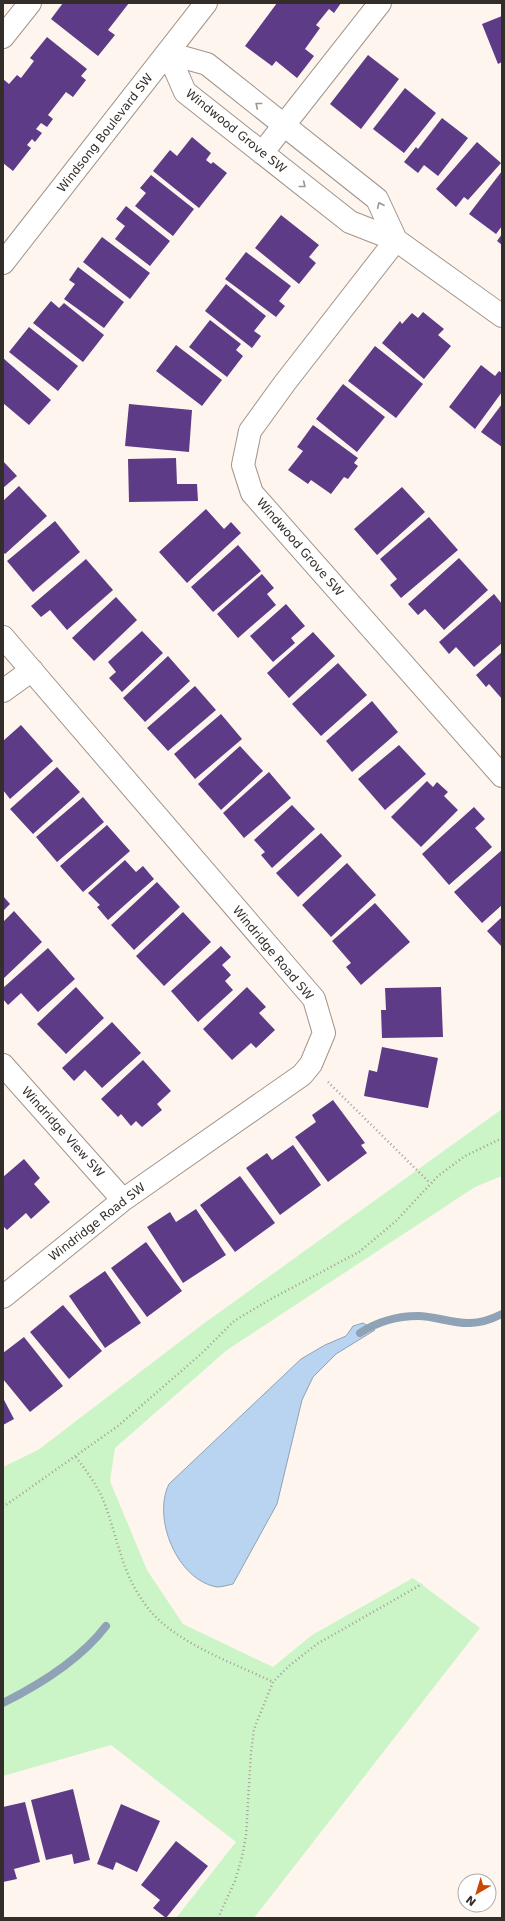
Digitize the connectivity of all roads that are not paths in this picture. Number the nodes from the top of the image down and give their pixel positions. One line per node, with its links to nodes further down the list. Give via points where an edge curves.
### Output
1 (30, 3): 4 (street)
2 (206, 3): 5 (street, Windsong Boulevard SW)
3 (380, 3): 6 (street)
4 (3, 37)
5 (168, 53): 6 (street, one-way to 5, via 207,64); 7 (street, Windwood Grove SW, via 185,92); 9 (street, Windsong Boulevard SW)
6 (284, 126): 7 (street); 8 (street, one-way to 6, via 378,199)
7 (262, 152): 8 (street, Windwood Grove SW, one-way to 8, via 350,222)
8 (396, 240): 10 (street, Windwood Grove SW); 14 (street, Windwood Grove SW, via 250,432 243,465 252,493)
9 (3, 263)
10 (502, 316)
11 (3, 637): 12 (street, Windridge Road SW)
12 (32, 670): 13 (street); 16 (street, Windridge Road SW, via 314,999 324,1033 311,1064 302,1075)
13 (3, 691)
14 (502, 776)
15 (3, 1065): 16 (street, Windridge View SW)
16 (123, 1200): 17 (street, Windridge Road SW)
17 (3, 1297)

